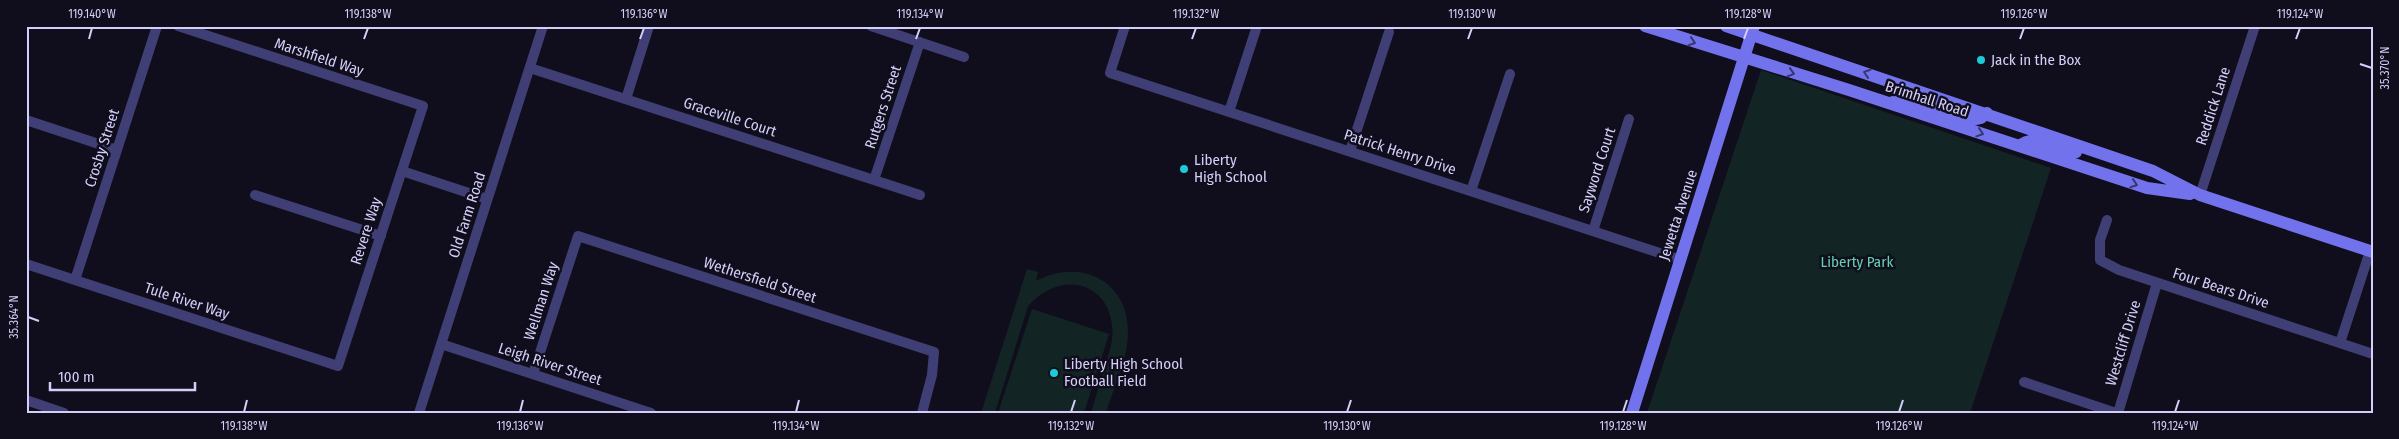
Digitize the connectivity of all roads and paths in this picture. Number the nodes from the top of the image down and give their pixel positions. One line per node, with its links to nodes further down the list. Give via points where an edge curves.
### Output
1 (158, 26): 26 (street, Crosby Street)
2 (178, 26): 20 (street, Marshfield Way)
3 (543, 26): 16 (street, Old Farm Road)
4 (649, 26): 18 (street)
5 (871, 26): 13 (street)
6 (1125, 26): 21 (street, Patrick Henry Drive, via 1110,73)
7 (1257, 26): 21 (street)
8 (1646, 26): 15 (street, Brimhall Road, one-way to 15)
9 (1726, 26): 11 (street, Brimhall Road)
10 (2255, 26): 34 (street, Reddick Lane)
11 (1752, 30): 15 (street, Jewetta Avenue); 22 (street, Brimhall Road, one-way to 11)
12 (1389, 32): 27 (street)
13 (920, 42): 14 (street); 30 (street, Rutgers Street)
14 (964, 57)
15 (1745, 59): 19 (street, Brimhall Road, one-way to 19); 41 (street, Jewetta Avenue)
16 (530, 68): 18 (street, Graceville Court); 35 (street, Old Farm Road)
17 (1510, 74): 31 (street)
18 (626, 99): 30 (street, Graceville Court)
19 (1888, 103): 22 (street, via 1912,101 1972,120); 25 (street, Brimhall Road, one-way to 25)
20 (423, 106): 29 (street, Revere Way)
21 (1229, 112): 27 (street, Patrick Henry Drive)
22 (1987, 113): 28 (street, Brimhall Road)
23 (1630, 118): 37 (street, Sayword Court)
24 (26, 120): 26 (street)
25 (2020, 146): 28 (street, via 2034,140 2093,158); 34 (street, Brimhall Road, one-way to 34, via 2147,188)
26 (117, 150): 43 (street, Crosby Street)
27 (1350, 151): 31 (street, Patrick Henry Drive)
28 (2110, 156): 34 (street, Brimhall Road, via 2153,171)
29 (402, 171): 35 (street); 38 (street, Revere Way)
30 (874, 180): 33 (street, Graceville Court)
31 (1471, 191): 37 (street, Patrick Henry Drive)
32 (255, 195): 38 (street)
33 (920, 195)
34 (2200, 195): 40 (street, Brimhall Road)
35 (487, 199): 46 (street, Old Farm Road)
36 (2107, 220): 44 (street, Four Bears Drive, via 2100,240 2100,260)
37 (1593, 231): 41 (street, Patrick Henry Drive)
38 (381, 236): 48 (street, Revere Way)
39 (578, 236): 49 (street, Wellman Way); 55 (street, Wethersfield Street, via 934,352)
40 (2372, 252): 45 (street)
41 (1681, 260): 56 (street, Jewetta Avenue)
42 (26, 264): 43 (street, Tule River Way)
43 (75, 280): 48 (street, Tule River Way)
44 (2157, 283): 45 (street, Four Bears Drive); 57 (street, Westcliff Drive)
45 (2340, 343): 47 (street, Four Bears Drive)
46 (441, 344): 49 (street, Leigh River Street); 53 (street, Old Farm Road)
47 (2373, 354)
48 (338, 366)
49 (533, 374): 54 (street, Leigh River Street)
50 (2024, 382): 57 (street)
51 (26, 400): 52 (street)
52 (64, 413)
53 (419, 413)
54 (651, 413)
55 (922, 413)
56 (1632, 413)
57 (2117, 413)

